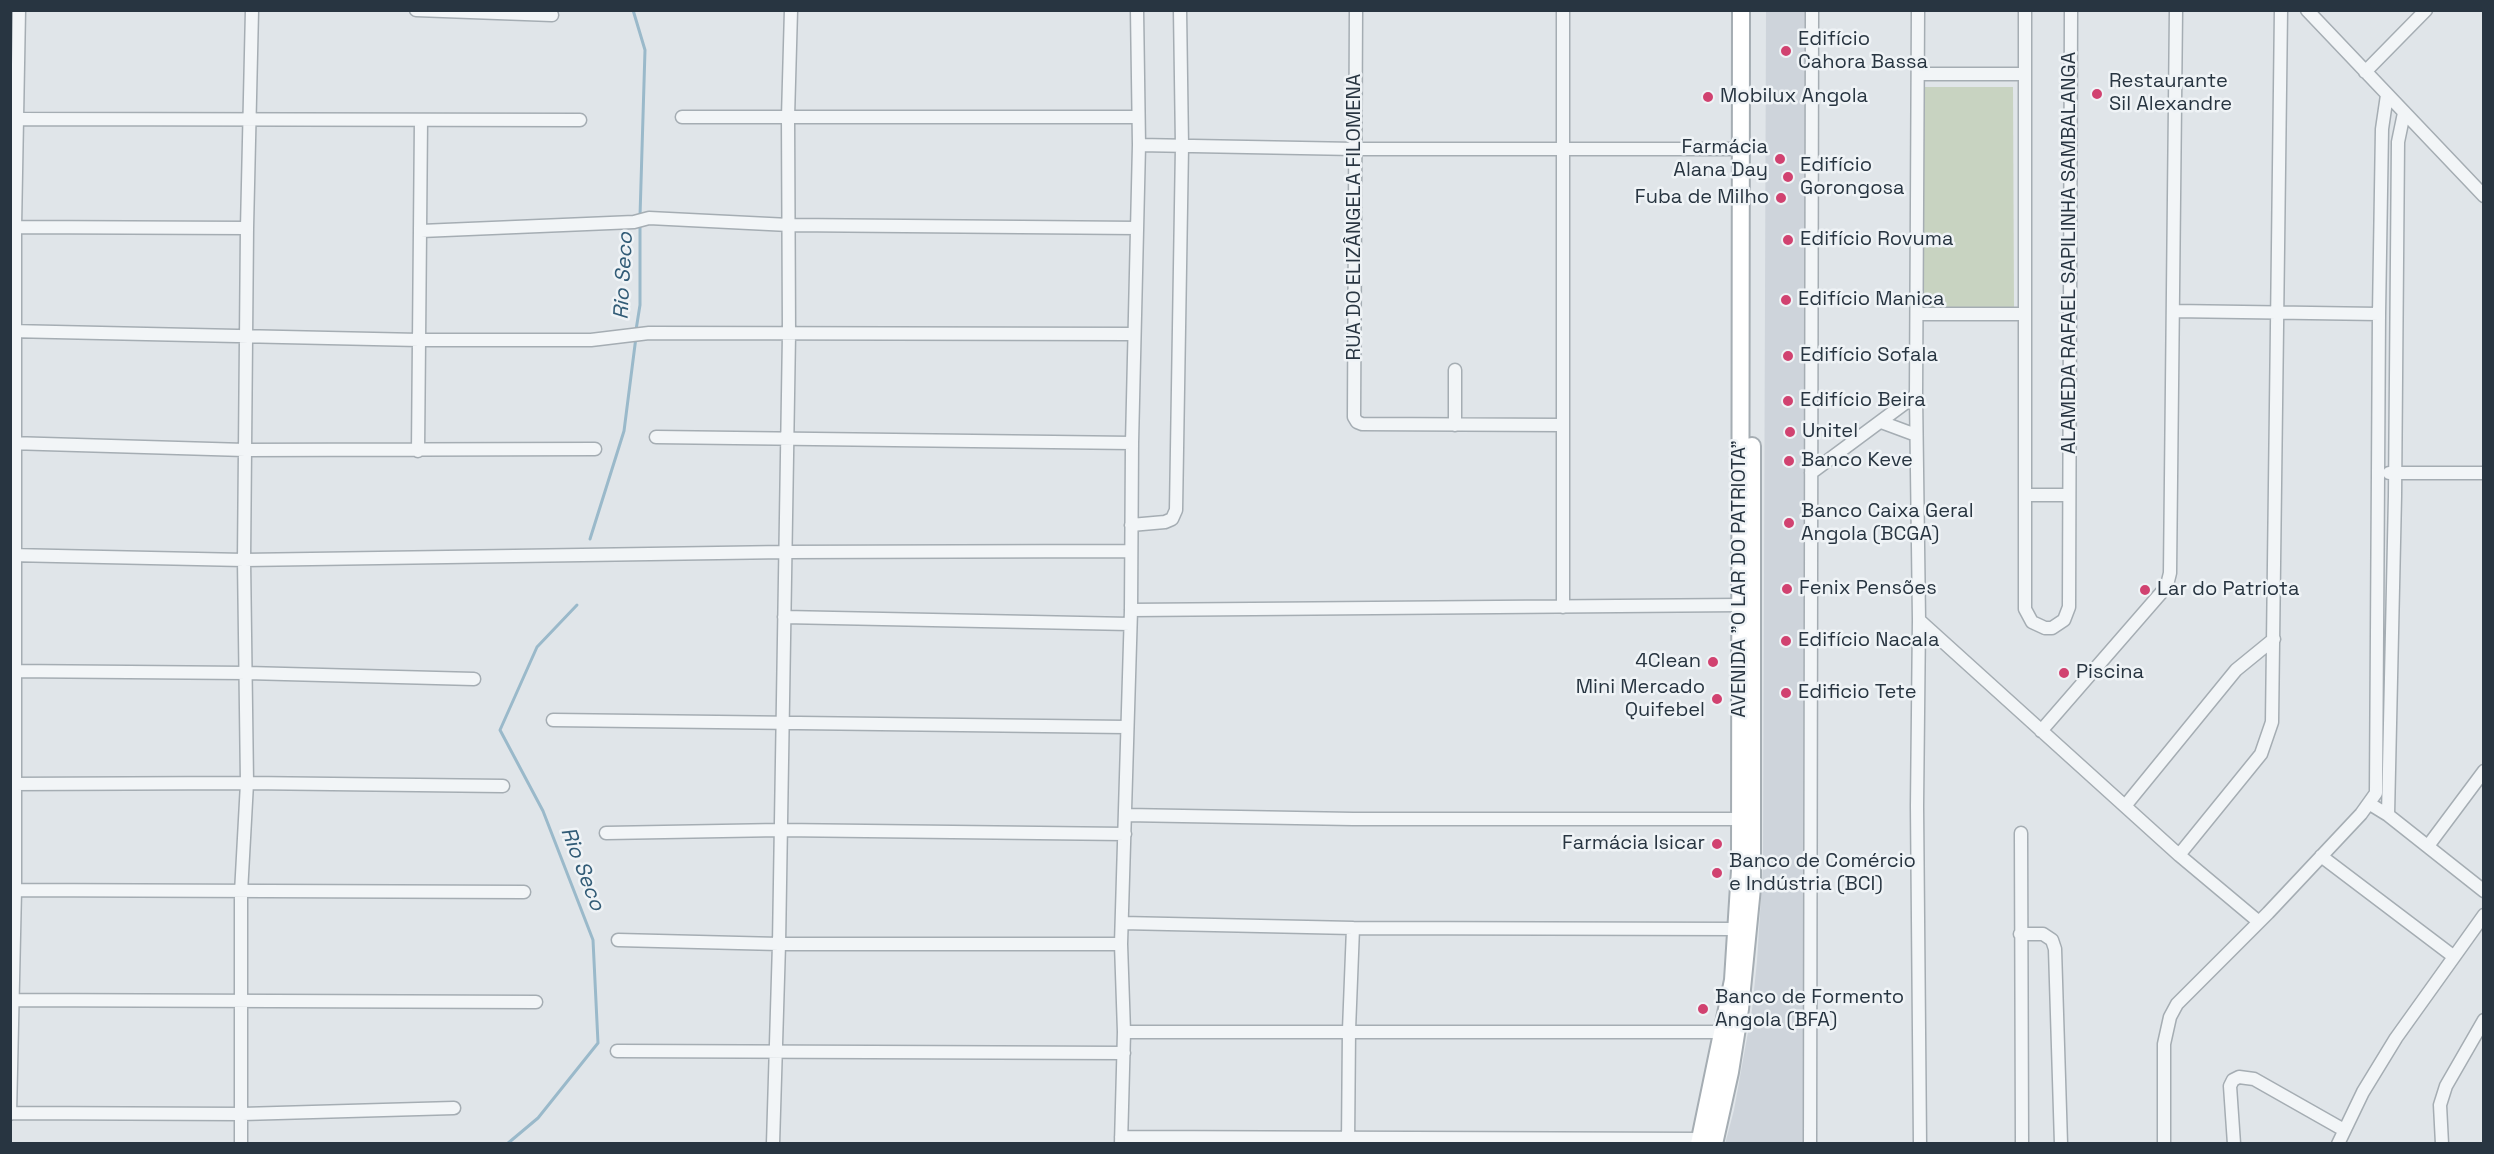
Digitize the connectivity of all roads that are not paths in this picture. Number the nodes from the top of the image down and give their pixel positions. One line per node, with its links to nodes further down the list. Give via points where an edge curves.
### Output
1 (19, 10): 29 (street)
2 (252, 10): 28 (street)
3 (416, 10): 19 (street)
4 (791, 10): 26 (street)
5 (1137, 10): 27 (street)
6 (1180, 10): 35 (street)
7 (1356, 10): 38 (street, RUA DO ELIZÂNGELA FILOMENA)
8 (1563, 10): 36 (street)
9 (1741, 10): 37 (main road, AVENIDA "O LAR DO PATRIOTA")
10 (1753, 10): 139 (main road, AVENIDA "O LAR DO PATRIOTA", via 1752,888 1730,1072)
11 (1812, 10): 68 (street)
12 (1918, 10): 21 (street)
13 (2025, 10): 22 (street, ALAMEDA RAFAEL SAPILINHA SAMBALANGA)
14 (2071, 10): 73 (street, ALAMEDA RAFAEL SAPILINHA SAMBALANGA)
15 (2176, 10): 45 (street)
16 (2281, 10): 48 (street)
17 (2307, 10): 20 (street)
18 (2426, 10): 20 (street)
19 (552, 15)
20 (2365, 72): 23 (street)
21 (1920, 74): 22 (street); 46 (street)
22 (2025, 74): 47 (street, ALAMEDA RAFAEL SAPILINHA SAMBALANGA)
23 (2387, 95): 24 (street); 49 (street, via 2382,129)
24 (2404, 113): 32 (street); 33 (street)
25 (682, 117): 26 (street)
26 (788, 117): 27 (street); 40 (street)
27 (1138, 117): 34 (street)
28 (249, 118): 29 (street); 30 (street); 42 (street)
29 (14, 119): 41 (street)
30 (421, 120): 31 (street); 44 (street)
31 (580, 120)
32 (2420, 130): 33 (street); 39 (street)
33 (2398, 142): 71 (street)
34 (1139, 145): 35 (street); 43 (street)
35 (1182, 146): 38 (street); 74 (street, via 1176,510 1172,519 1165,522)
36 (1563, 148): 37 (street); 38 (street); 59 (street)
37 (1741, 148): 79 (main road, AVENIDA "O LAR DO PATRIOTA")
38 (1355, 149): 58 (street, RUA DO ELIZÂNGELA FILOMENA, via 1354,417 1362,424)
39 (2484, 196)
40 (789, 225): 43 (street); 44 (street, via 649,218 634,222); 51 (street)
41 (13, 227): 42 (street); 50 (street)
42 (247, 228): 53 (street)
43 (1137, 228): 52 (street)
44 (421, 231): 54 (street)
45 (2174, 311): 48 (street); 92 (street, via 2167,585)
46 (1917, 314): 47 (street); 56 (street)
47 (2025, 314): 72 (street, ALAMEDA RAFAEL SAPILINHA SAMBALANGA)
48 (2276, 314): 49 (street); 85 (street)
49 (2379, 314): 69 (street)
50 (14, 331): 53 (street); 63 (street)
51 (789, 334): 52 (street); 54 (street, via 650,333 591,340); 62 (street)
52 (1134, 334): 64 (street)
53 (247, 337): 54 (street); 66 (street)
54 (419, 340): 67 (street)
55 (1455, 370): 58 (street)
56 (1916, 395): 57 (street); 60 (street)
57 (1881, 422): 60 (street); 68 (street)
58 (1455, 425): 59 (street)
59 (1562, 425): 80 (street)
60 (1916, 435): 83 (street)
61 (656, 437): 62 (street)
62 (787, 438): 64 (street); 76 (street)
63 (14, 443): 66 (street); 77 (street)
64 (1131, 443): 74 (street)
65 (596, 449): 67 (street)
66 (245, 450): 67 (street); 78 (street)
67 (418, 451)
68 (1811, 473): 142 (street)
69 (2378, 473): 71 (street); 97 (street, via 2376,793)
70 (2484, 473): 71 (street)
71 (2396, 474): 100 (street)
72 (2025, 495): 73 (street); 73 (street, ALAMEDA RAFAEL SAPILINHA SAMBALANGA, via 2025,609 2032,622 2045,628 2059,625 2068,614)
73 (2069, 495)
74 (1131, 525): 75 (street)
75 (1131, 551): 76 (street); 81 (street)
76 (785, 552): 78 (street); 82 (street)
77 (13, 555): 78 (street); 86 (street)
78 (244, 560): 87 (street)
79 (1740, 605): 80 (street); 101 (main road, AVENIDA "O LAR DO PATRIOTA")
80 (1563, 607): 81 (street)
81 (1131, 610): 84 (street)
82 (784, 617): 84 (street); 90 (street)
83 (1919, 620): 92 (street); 143 (street)
84 (1130, 624): 91 (street)
85 (2274, 639): 98 (street, via 2236,670); 107 (street, via 2272,722 2261,754)
86 (13, 671): 87 (street); 95 (street)
87 (248, 673): 88 (street); 94 (street)
88 (474, 679)
89 (553, 720): 90 (street)
90 (781, 724): 91 (street); 102 (street)
91 (1126, 727): 99 (street)
92 (2041, 731): 98 (street)
93 (2484, 771): 106 (street)
94 (247, 783): 95 (street); 96 (street); 112 (street)
95 (12, 784): 109 (street)
96 (503, 786)
97 (2370, 804): 100 (street); 108 (street)
98 (2125, 806): 107 (street)
99 (1126, 815): 101 (street); 105 (street)
100 (2388, 815): 106 (street)
101 (1740, 819): 117 (main road, AVENIDA "O LAR DO PATRIOTA")
102 (780, 830): 104 (street); 105 (street); 120 (street)
103 (2021, 832): 118 (street)
104 (606, 833)
105 (1125, 834): 115 (street)
106 (2428, 846): 110 (street)
107 (2179, 855): 114 (street)
108 (2321, 856): 114 (street); 122 (street)
109 (13, 890): 112 (street); 123 (street)
110 (2484, 891)
111 (524, 892): 112 (street)
112 (241, 893): 124 (street)
113 (2484, 915): 122 (street)
114 (2259, 922): 146 (street, via 2176,1004 2169,1017 2164,1044)
115 (1122, 923): 116 (street); 121 (street)
116 (1353, 928): 117 (street); 127 (street)
117 (1737, 929): 129 (main road, AVENIDA "O LAR DO PATRIOTA", via 1733,980)
118 (2020, 934): 144 (street); 145 (street, via 2043,934 2052,940 2055,949)
119 (618, 940): 120 (street)
120 (779, 944): 121 (street); 131 (street)
121 (1121, 944): 128 (street)
122 (2453, 956): 136 (street, via 2396,1038)
123 (11, 1000): 124 (street); 134 (street)
124 (242, 1002): 125 (street); 135 (street)
125 (536, 1002)
126 (2484, 1020): 149 (street, via 2446,1086 2440,1105)
127 (1349, 1030): 128 (street); 129 (street); 138 (street)
128 (1124, 1032): 132 (street)
129 (1722, 1032): 139 (main road, AVENIDA "O LAR DO PATRIOTA")
130 (616, 1051): 131 (street)
131 (775, 1052): 132 (street); 141 (street)
132 (1124, 1053): 137 (street)
133 (454, 1108): 135 (street)
134 (11, 1114): 135 (street)
135 (242, 1114): 140 (street)
136 (2344, 1130): 147 (street, via 2254,1079 2239,1077 2230,1086); 148 (street)
137 (1121, 1140): 138 (street)
138 (1348, 1140): 139 (street)
139 (1705, 1142)
140 (241, 1143)
141 (773, 1143)
142 (1810, 1143)
143 (1920, 1143)
144 (2022, 1143)
145 (2061, 1143)
146 (2164, 1143)
147 (2234, 1143)
148 (2338, 1143)
149 (2442, 1143)

